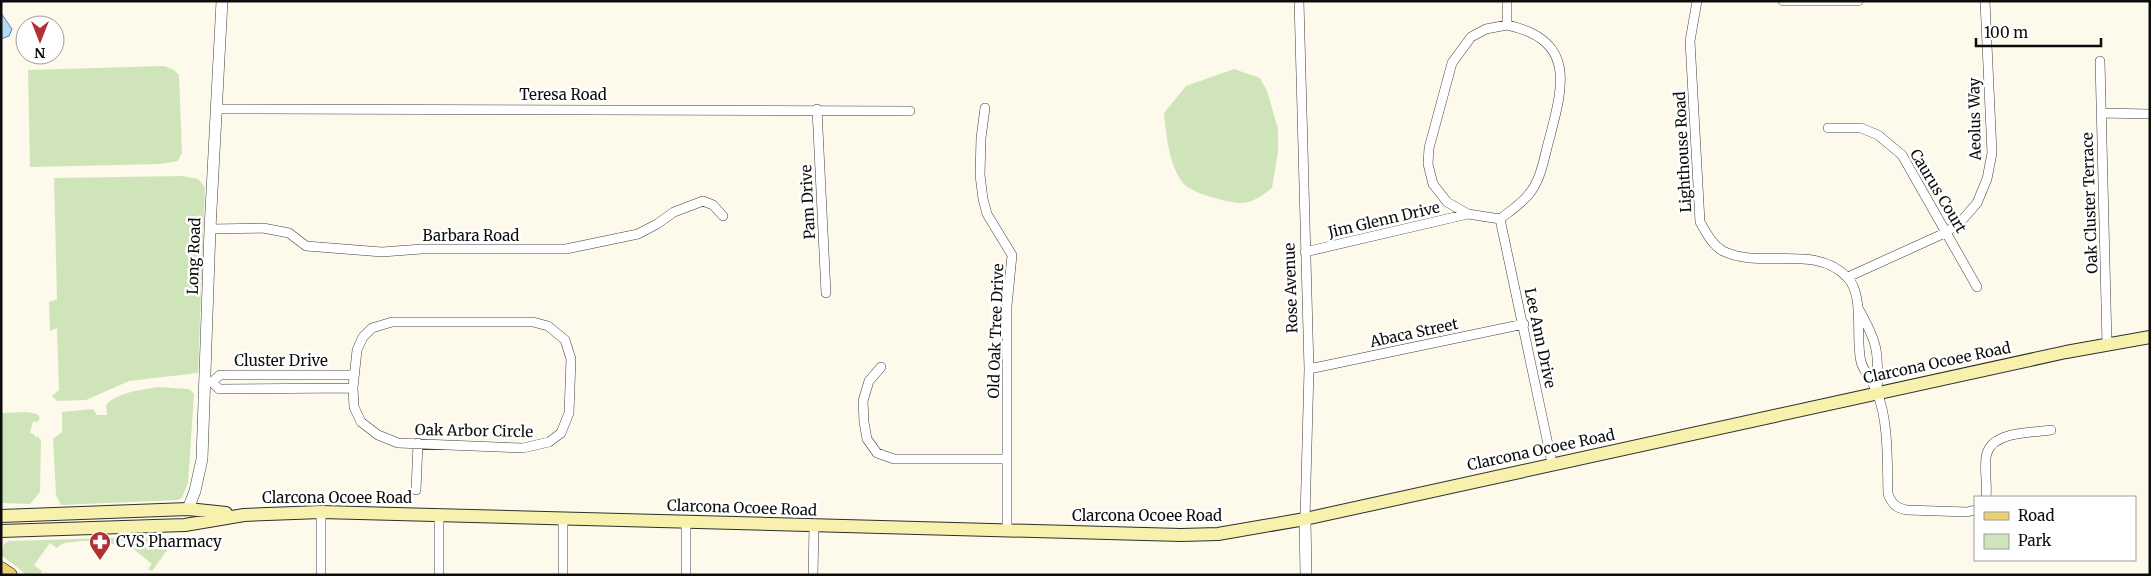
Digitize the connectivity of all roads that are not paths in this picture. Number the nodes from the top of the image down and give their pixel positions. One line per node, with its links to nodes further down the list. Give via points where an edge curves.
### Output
1 (222, 1): 11 (street, Long Road)
2 (1299, 1): 22 (street, Rose Avenue)
3 (1507, 1): 8 (street)
4 (1696, 1): 23 (street, Lighthouse Road, via 1690,41 1700,222 1710,239 1723,251 1748,257 1811,259)
5 (1784, 1): 6 (street)
6 (1858, 1)
7 (1985, 1): 21 (street, Aeolus Way, via 1990,162 1977,203)
8 (1507, 25): 17 (street, via 1486,28 1471,37 1452,63 1429,148 1428,164 1433,184 1447,202); 19 (street, via 1522,28 1542,39 1554,55 1560,71 1561,93 1540,174 1530,194)
9 (2100, 62): 14 (street, Oak Cluster Terrace)
10 (985, 108): 38 (street, Old Oak Tree Drive, via 980,175 983,199 1012,255 1007,306)
11 (217, 109): 12 (street, Teresa Road); 20 (street, Long Road)
12 (817, 109): 13 (street, Teresa Road); 25 (street, Pam Drive)
13 (910, 110)
14 (2101, 113): 15 (street); 29 (street, Oak Cluster Terrace)
15 (2150, 114)
16 (1828, 128): 21 (street, Caurus Court, via 1861,128 1878,135 1894,148 1902,155)
17 (1468, 214): 19 (street); 22 (street, Jim Glenn Drive)
18 (723, 216): 20 (street, Barbara Road, via 703,201 674,212 638,234 566,249 542,250 382,252 306,246 289,232 263,228)
19 (1500, 219): 27 (street, Lee Ann Drive)
20 (210, 229): 33 (street, Long Road)
21 (1947, 232): 23 (street, Aeolus Way); 24 (street, Caurus Court)
22 (1305, 252): 31 (street, Rose Avenue)
23 (1848, 277): 26 (street)
24 (1977, 287)
25 (826, 293)
26 (1858, 307): 35 (street, via 1861,362); 35 (street, via 1873,335 1878,357)
27 (1524, 324): 31 (street, Abaca Street); 39 (street, Lee Ann Drive)
28 (2150, 337): 29 (main road, Clarcona Ocoee Road)
29 (2107, 344): 35 (main road, Clarcona Ocoee Road)
30 (882, 367): 38 (street, via 869,381 863,401 867,439 877,453 894,459)
31 (1309, 369): 49 (street, Rose Avenue)
32 (352, 375): 33 (street, Cluster Drive, via 220,375); 34 (street, Oak Arbor Circle); 37 (street, Oak Arbor Circle, via 363,337 372,328 392,322 533,322 548,326 565,340 571,359 569,413 561,433 549,442 523,448)
33 (209, 382): 34 (street, Cluster Drive, via 219,388); 42 (street, Long Road, via 202,460)
34 (352, 388): 37 (street, Oak Arbor Circle, via 354,407 361,422 378,435 398,442)
35 (1877, 393): 39 (main road, Clarcona Ocoee Road); 43 (street, via 1884,420 1891,502 1907,510)
36 (2051, 430): 41 (street, via 2002,437 1993,444 1987,454)
37 (418, 443): 40 (street)
38 (1007, 459): 54 (street, Old Oak Tree Drive)
39 (1552, 464): 49 (main road, Clarcona Ocoee Road)
40 (416, 490)
41 (1986, 496)
42 (188, 510): 46 (main road, Clarcona Ocoee Road); 47 (main road, Clarcona Ocoee Road); 52 (main road)
43 (1974, 510)
44 (321, 512): 45 (main road, Clarcona Ocoee Road); 46 (main road, Clarcona Ocoee Road); 57 (street)
45 (439, 514): 48 (main road, Clarcona Ocoee Road); 58 (street)
46 (244, 515): 52 (main road, Clarcona Ocoee Road, via 185,525)
47 (1, 516)
48 (563, 518): 50 (main road, Clarcona Ocoee Road); 59 (street)
49 (1305, 519): 54 (main road, Clarcona Ocoee Road, via 1218,534); 62 (street, Rose Avenue)
50 (686, 522): 51 (main road, Clarcona Ocoee Road); 60 (street)
51 (814, 526): 54 (main road, Clarcona Ocoee Road); 61 (street)
52 (120, 527): 53 (main road, Clarcona Ocoee Road)
53 (2, 532)
54 (1007, 532)
55 (1, 569): 56 (main road)
56 (10, 575)
57 (321, 575)
58 (439, 575)
59 (563, 575)
60 (686, 575)
61 (813, 575)
62 (1306, 575)

